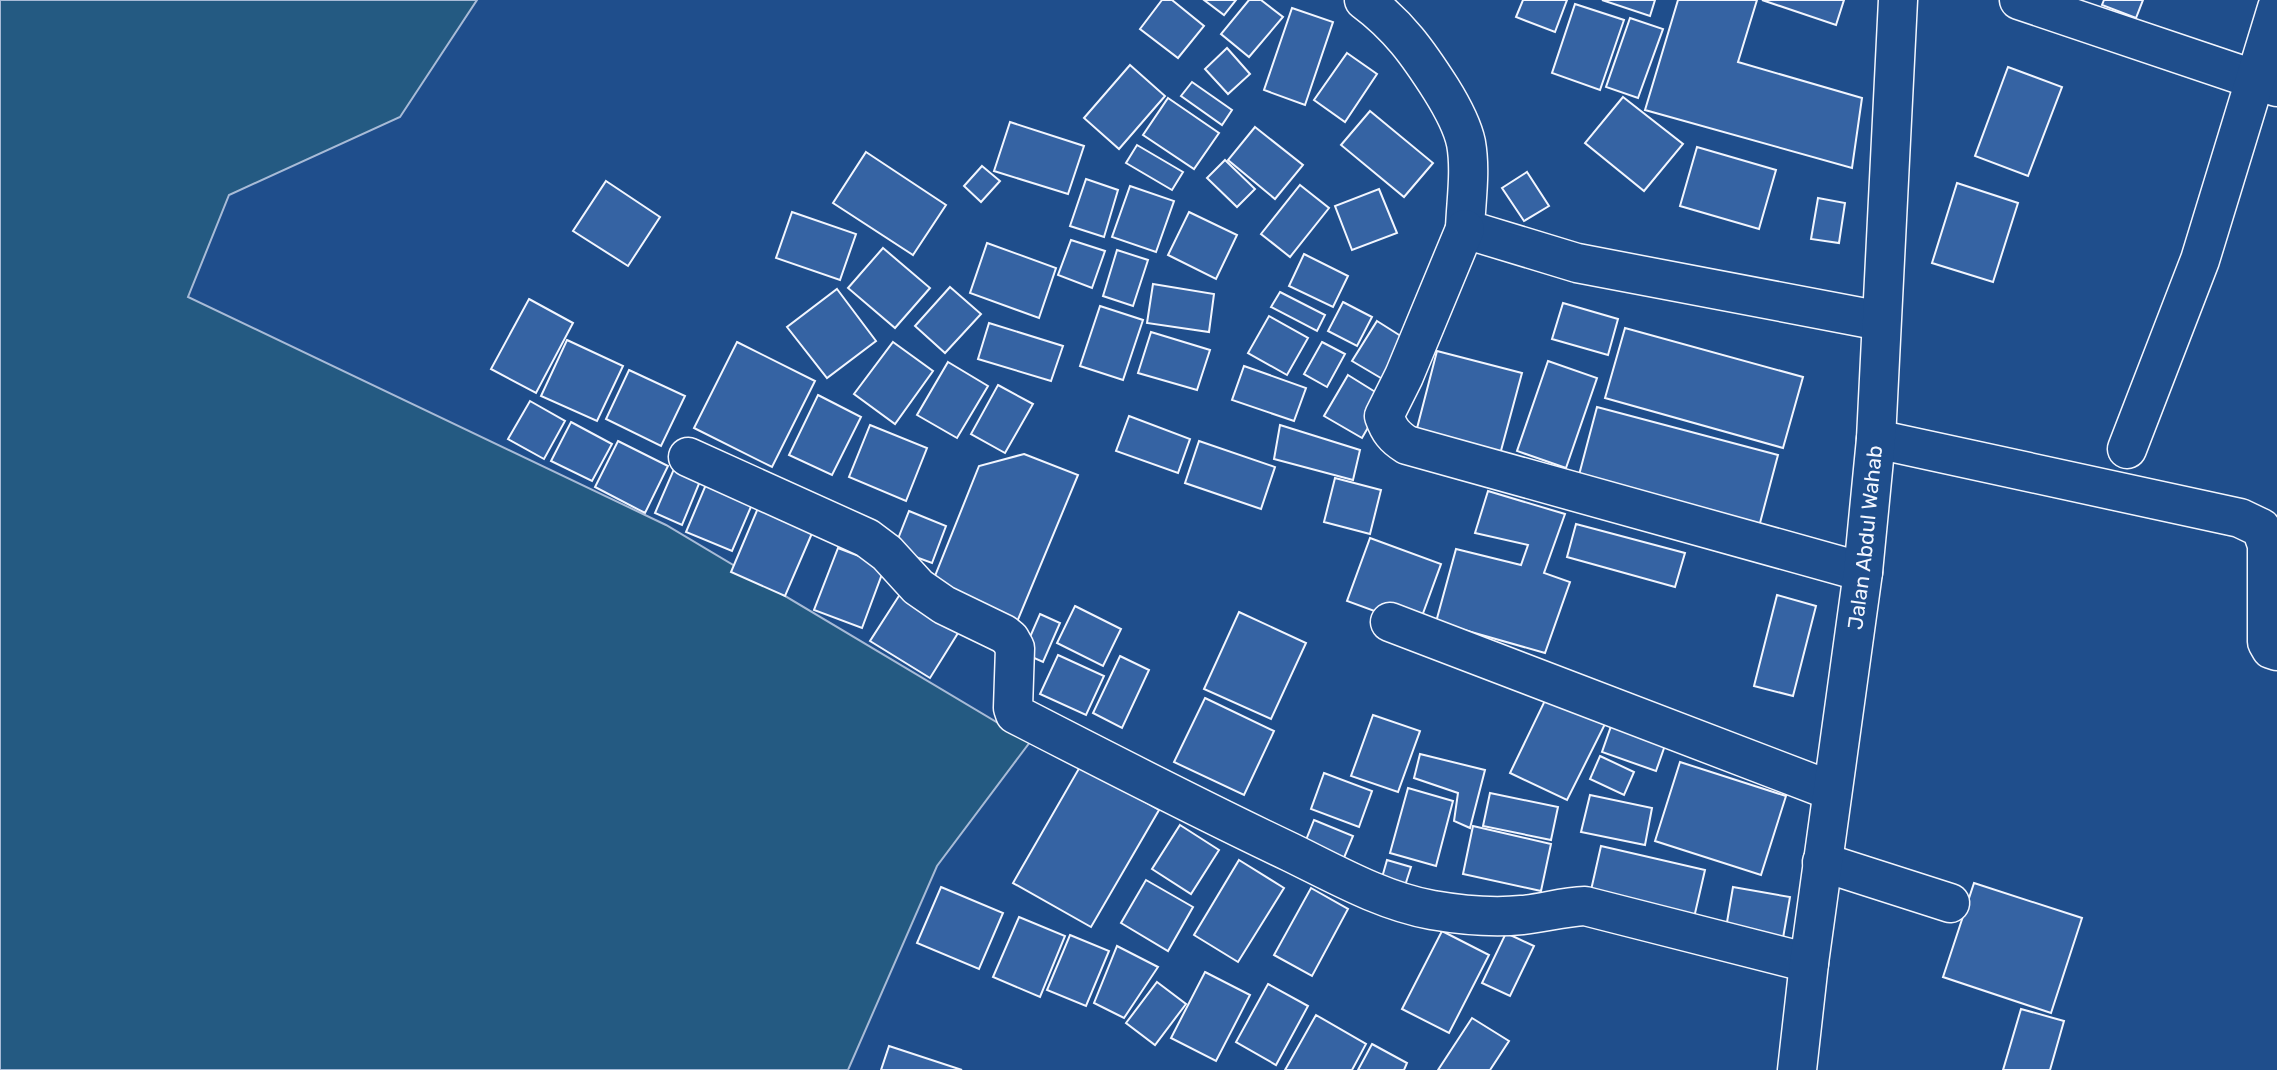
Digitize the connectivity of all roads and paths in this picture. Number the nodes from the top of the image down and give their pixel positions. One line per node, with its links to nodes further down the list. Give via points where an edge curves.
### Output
1 (1364, 0): 6 (street, via 1422,57 1452,108 1466,141)
2 (1898, 0): 7 (street, Jalan Abdul Wahab)
3 (2018, 0): 5 (street)
4 (2277, 9): 5 (street)
5 (2265, 84): 9 (street)
6 (1465, 229): 7 (street, via 1577,263); 11 (street, via 1384,416 1396,438 1407,445)
7 (1881, 321): 8 (street, Jalan Abdul Wahab)
8 (1876, 439): 11 (street, Jalan Abdul Wahab); 13 (street, via 2240,518 2261,528 2267,545 2267,642)
9 (2127, 449)
10 (688, 457): 17 (street, via 867,538 918,587 1004,634 1015,648 1015,714 1351,881 1401,902 1475,915 1522,915 1585,906)
11 (1863, 572): 14 (street, Jalan Abdul Wahab)
12 (1390, 622): 14 (street)
13 (2277, 651)
14 (1832, 791): 15 (street, Jalan Abdul Wahab)
15 (1822, 862): 16 (street); 17 (street, Jalan Abdul Wahab)
16 (1950, 903)
17 (1809, 963): 18 (street, Jalan Abdul Wahab)
18 (1797, 1070)

